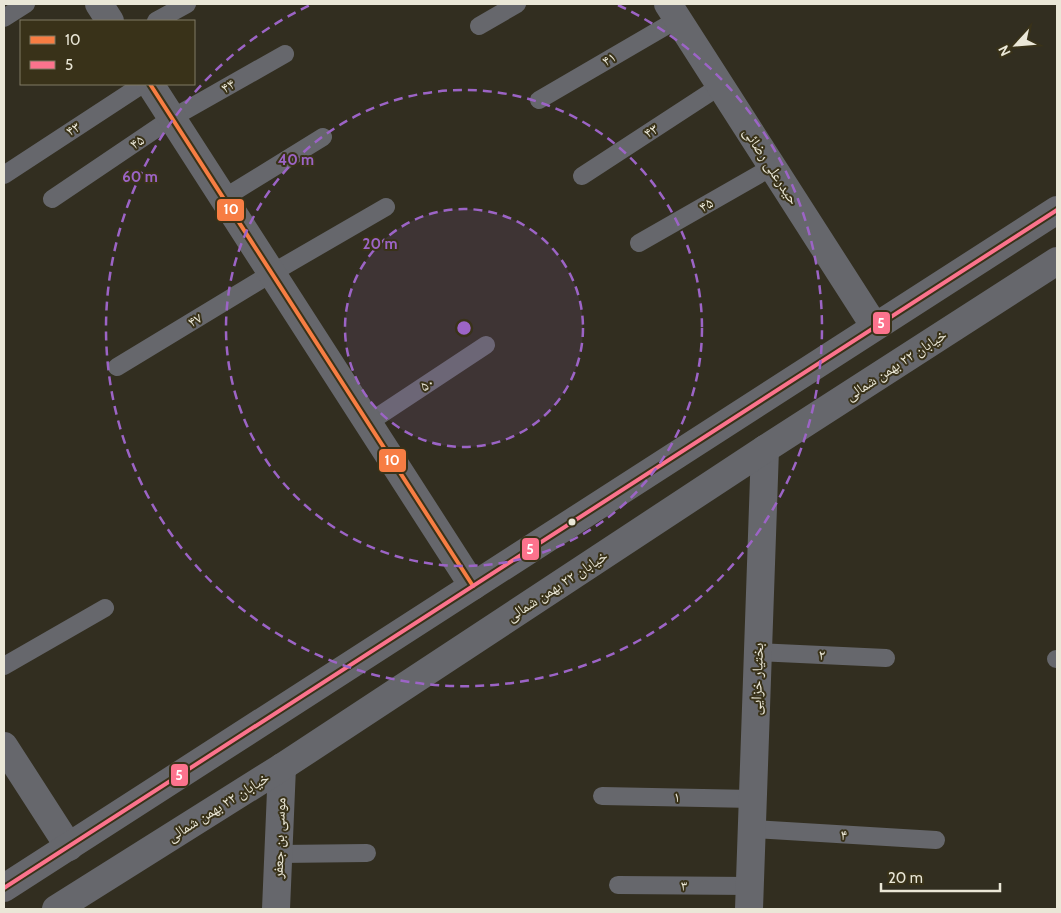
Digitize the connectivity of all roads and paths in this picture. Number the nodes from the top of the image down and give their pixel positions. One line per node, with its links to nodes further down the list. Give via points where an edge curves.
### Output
1 (26, 4): 6 (lane)
2 (99, 4): 7 (street)
3 (187, 4): 8 (lane)
4 (517, 4): 9 (lane)
5 (673, 11): 13 (street, حیدرعلی رضائی); 14 (lane, ۴۱)
6 (4, 18)
7 (109, 20)
8 (158, 20)
9 (479, 26)
10 (284, 54): 15 (lane, ۴۴)
11 (140, 85): 18 (lane, ۴۳)
12 (151, 85): 15 (street)
13 (720, 86): 17 (street, حیدرعلی رضائی); 19 (lane, ۴۳)
14 (539, 100)
15 (172, 118): 20 (street); 21 (lane, ۴۵)
16 (323, 136): 20 (lane)
17 (772, 167): 24 (lane, ۴۵); 27 (street, حیدرعلی رضائی)
18 (4, 175)
19 (582, 176)
20 (224, 198): 26 (street)
21 (52, 199)
22 (386, 207): 26 (lane, ۴۷)
23 (1057, 210): 27 (street)
24 (639, 243)
25 (1057, 261): 31 (street, خیابان ۲۲ بهمن شمالی)
26 (272, 273): 29 (lane, ۴۷); 30 (street)
27 (875, 327): 32 (street)
28 (486, 346): 30 (lane, ۵۰)
29 (118, 368)
30 (368, 423): 32 (street)
31 (765, 449): 34 (street, بختیار خزایی); 38 (street, خیابان ۲۲ بهمن شمالی)
32 (473, 586): 43 (street)
33 (105, 608): 36 (lane)
34 (758, 652): 35 (lane, ۲); 40 (street, بختیار خزایی)
35 (886, 658)
36 (4, 666)
37 (4, 746): 43 (street)
38 (282, 767): 45 (street, موسی بن جعفر); 49 (street, خیابان ۲۲ بهمن شمالی)
39 (602, 796): 40 (lane, ۱)
40 (753, 798): 41 (street, بختیار خزایی)
41 (752, 829): 42 (lane, ۴); 48 (street, بختیار خزایی)
42 (936, 840)
43 (69, 847): 47 (street)
44 (367, 853): 45 (lane)
45 (279, 854): 50 (street, موسی بن جعفر)
46 (618, 885): 48 (lane, ۳)
47 (4, 888)
48 (750, 898)
49 (56, 909)
50 (276, 909)

